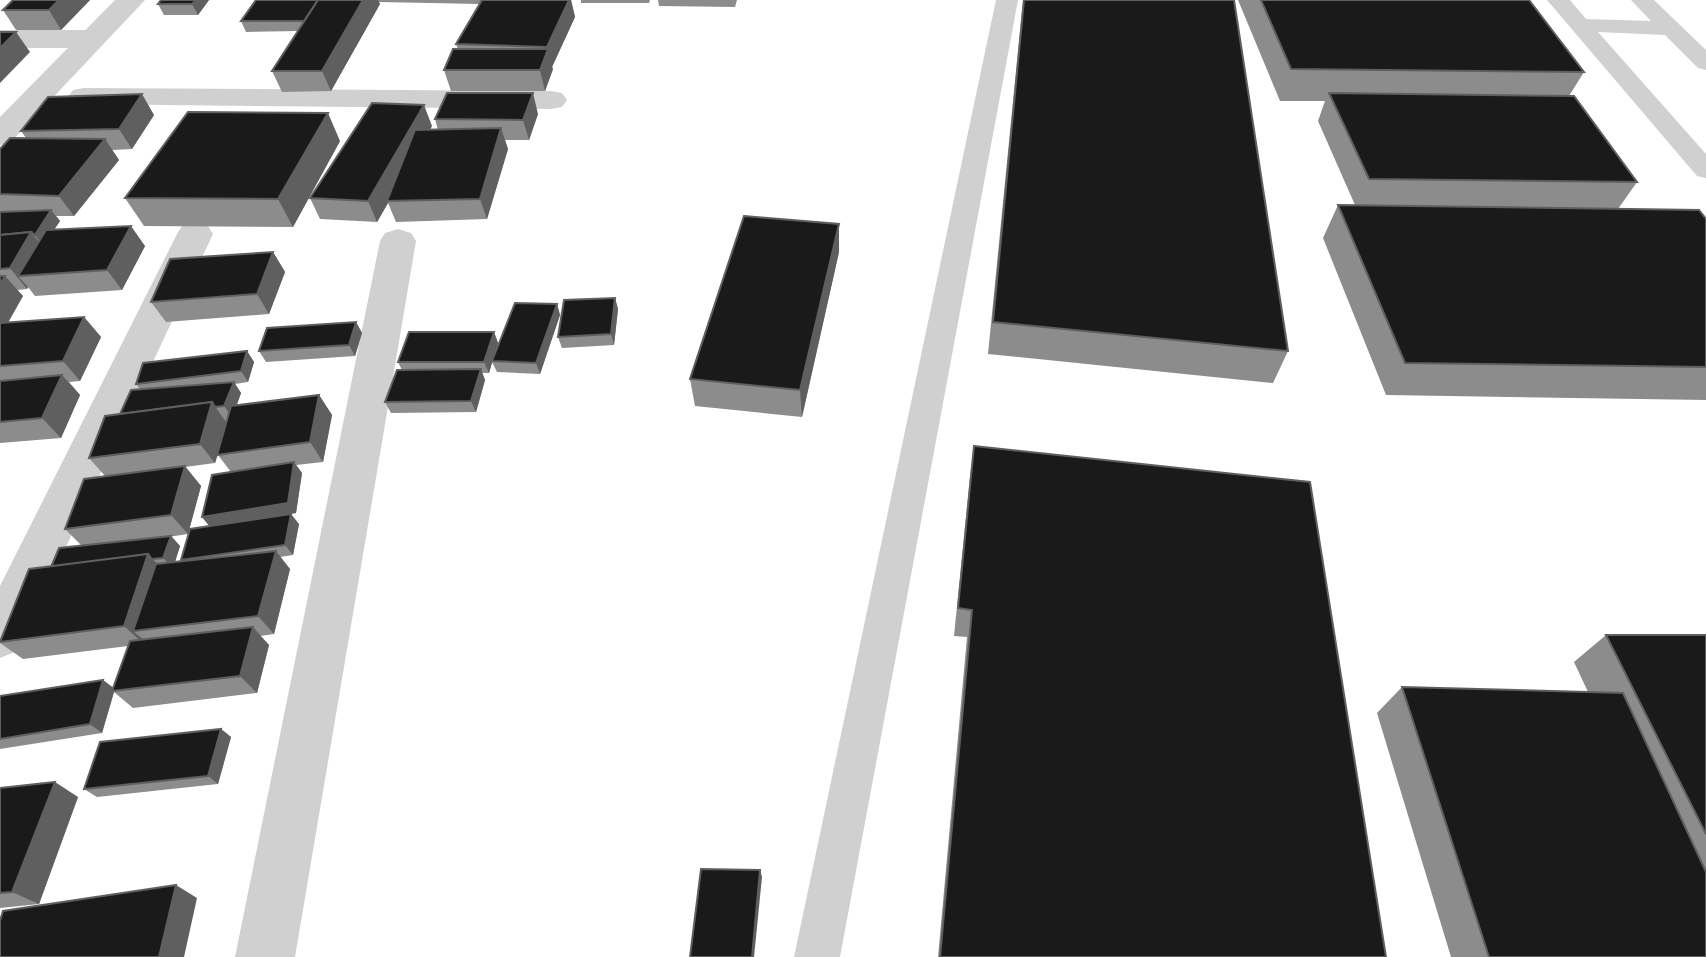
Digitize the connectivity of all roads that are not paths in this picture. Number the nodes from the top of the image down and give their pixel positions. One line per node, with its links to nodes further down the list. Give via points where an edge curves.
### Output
1 (131, 0): 8 (street)
2 (1007, 0): 18 (lane)
3 (1558, 0): 5 (lane)
4 (1642, 0): 6 (lane)
5 (1580, 25): 6 (lane); 13 (lane)
6 (1672, 29): 9 (lane)
7 (0, 39): 8 (street)
8 (91, 39): 10 (street)
9 (1706, 63)
10 (37, 97): 11 (street); 12 (street)
11 (551, 100)
12 (0, 135)
13 (1706, 170)
14 (195, 234): 16 (street)
15 (398, 241): 17 (street)
16 (0, 636)
17 (265, 957)
18 (817, 957)

